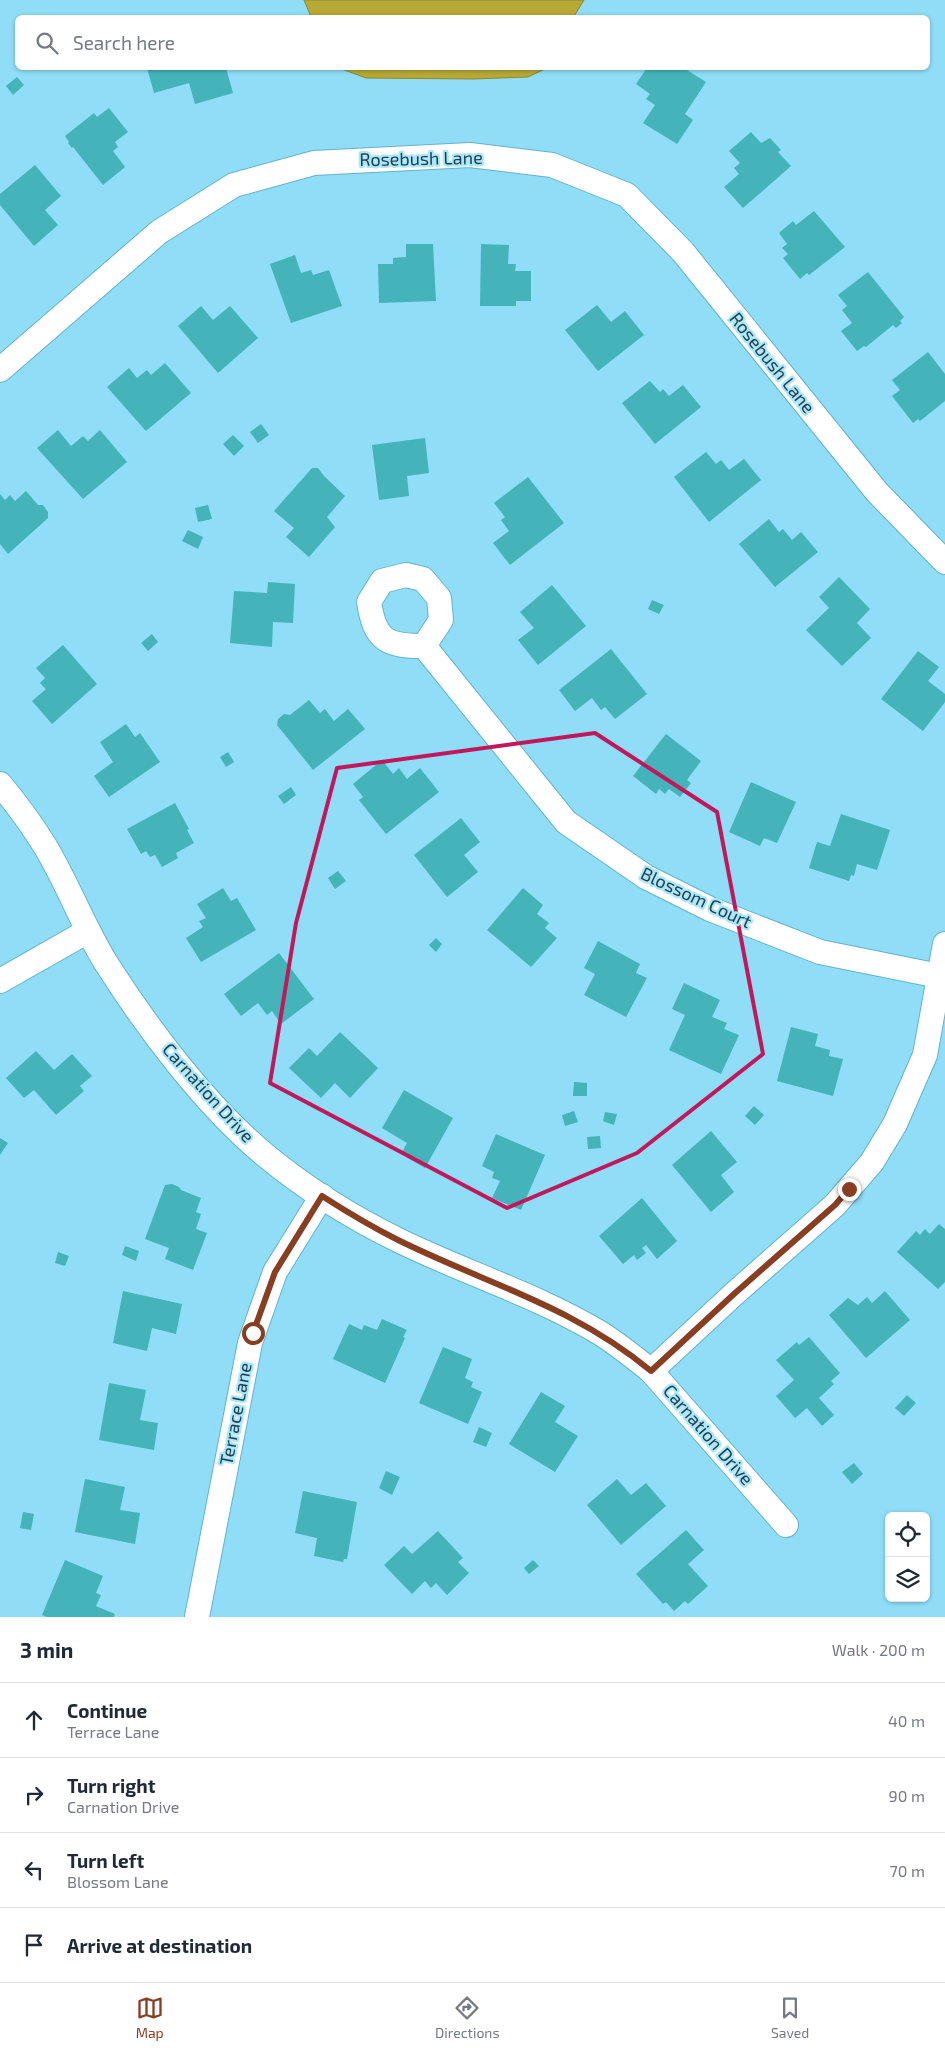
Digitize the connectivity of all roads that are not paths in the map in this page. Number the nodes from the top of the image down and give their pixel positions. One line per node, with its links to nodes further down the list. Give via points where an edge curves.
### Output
1 (0, 370): 2 (street, Rosebush Lane, via 159,232 234,185 314,163 470,155 552,165 627,195 683,252 878,492)
2 (945, 562)
3 (424, 646): 7 (street, Blossom Court, via 566,822 646,878 710,909 820,952)
4 (0, 784): 5 (street, Carnation Drive, via 45,846)
5 (88, 931): 8 (street); 9 (street, Carnation Drive, via 151,1028 219,1111 265,1155)
6 (945, 944): 7 (street)
7 (939, 976): 10 (street, via 925,1055 895,1124 872,1162 835,1205)
8 (0, 981)
9 (322, 1196): 10 (street, Carnation Drive, via 399,1241 574,1319 625,1350); 12 (street, Terrace Lane, via 275,1272 250,1343)
10 (651, 1371): 11 (street, Carnation Drive)
11 (786, 1525)
12 (197, 1617)

